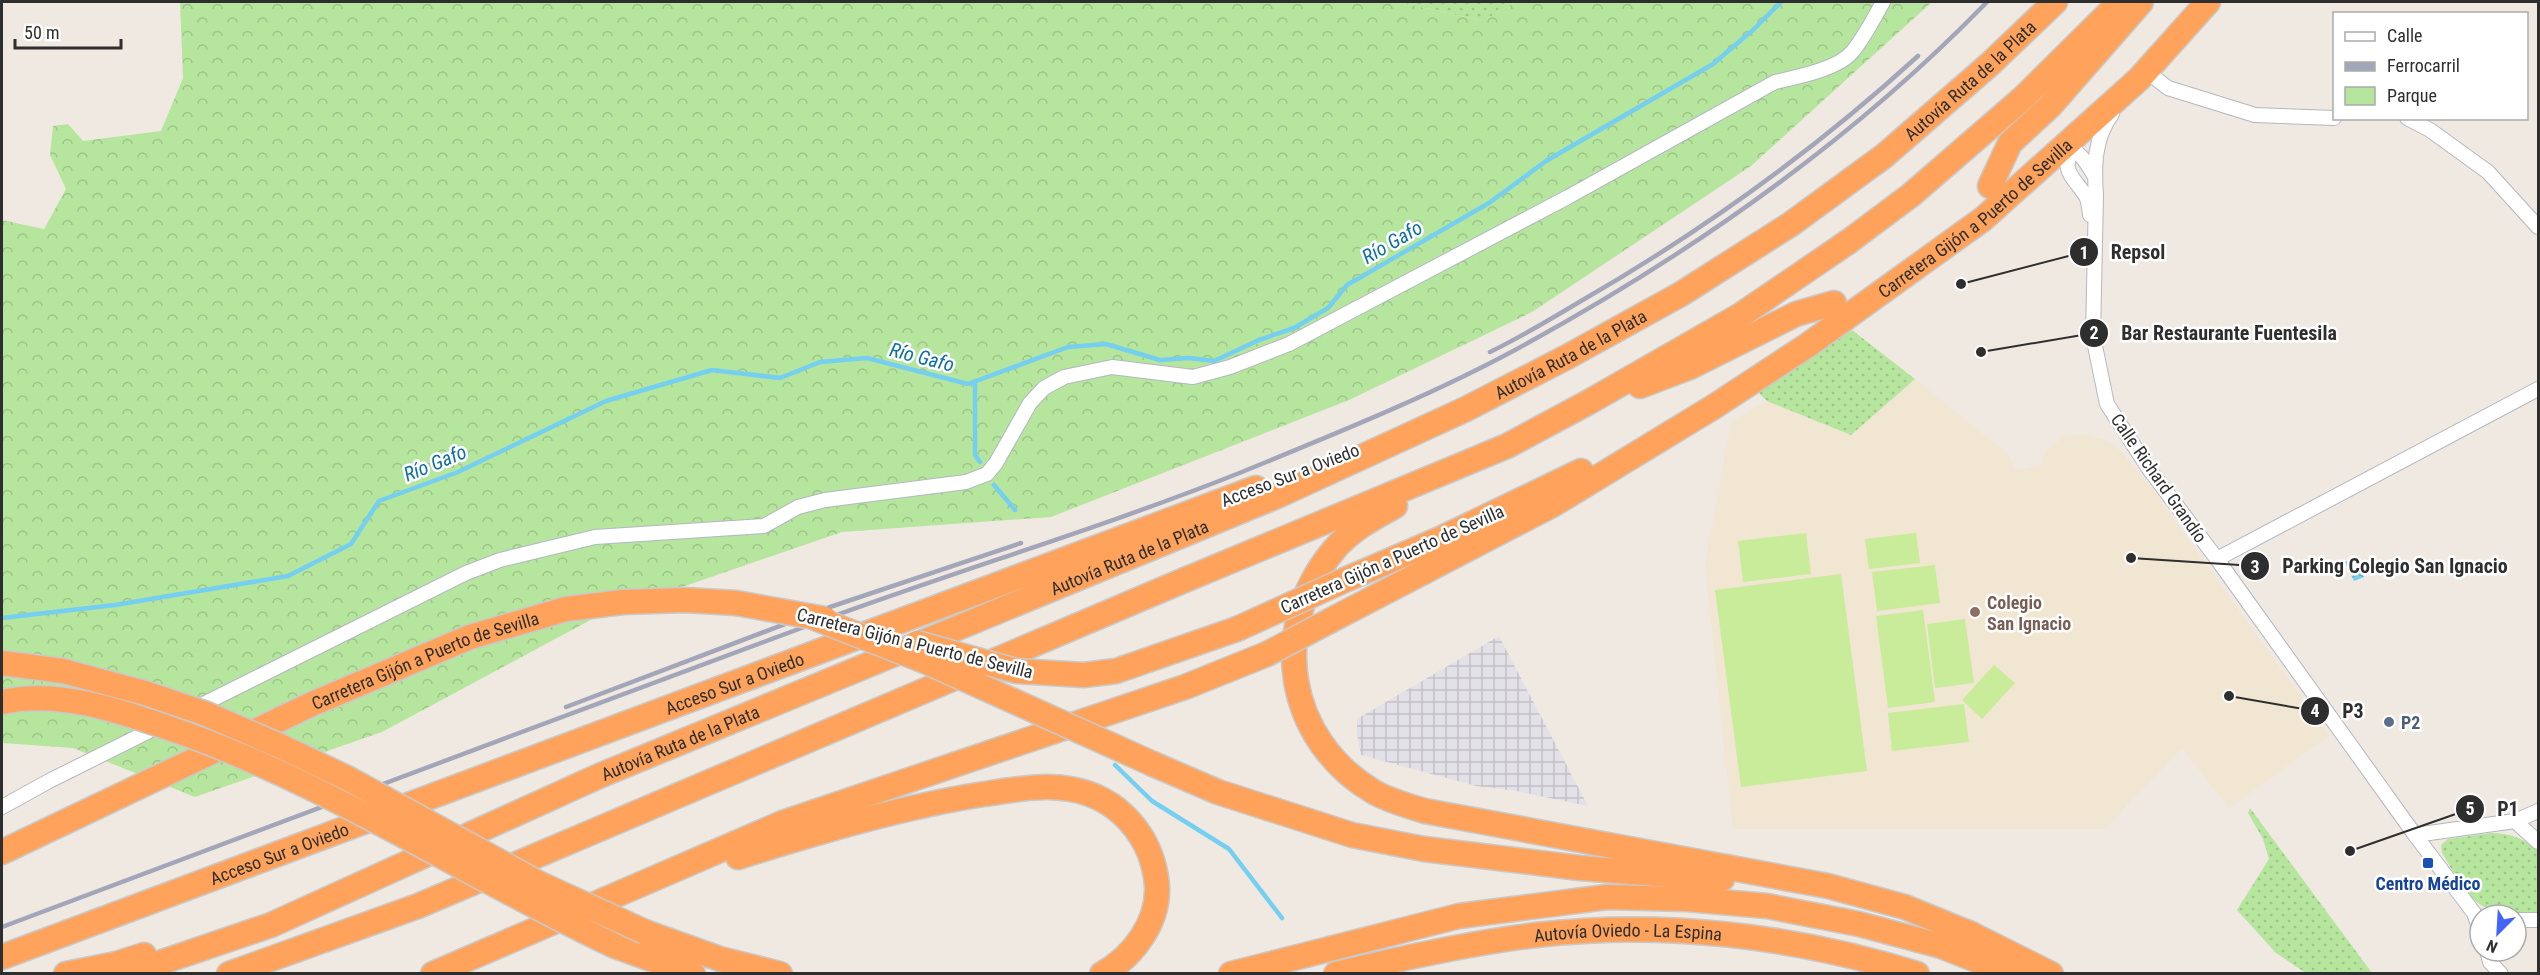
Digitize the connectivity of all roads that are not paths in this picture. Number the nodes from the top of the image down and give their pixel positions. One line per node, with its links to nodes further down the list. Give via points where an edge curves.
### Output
1 (1883, 2): 26 (street, via 1852,53 1836,63 1775,82 1289,344 1193,377 1112,367 1064,377 1044,388 1030,403 987,474 966,482 825,500 798,507 764,526 595,537 500,560)
2 (2055, 2): 20 (highway, Autovía Ruta de la Plata, via 1884,156 1791,224 1681,294)
3 (2120, 2): 18 (highway, via 2023,98 1911,195 1741,315)
4 (2141, 2): 13 (highway, via 2050,106 2010,143)
5 (2208, 2): 6 (highway, Carretera Gijón a Puerto de Sevilla)
6 (2143, 75): 7 (street, via 2168,88 2255,115); 9 (highway, Carretera Gijón a Puerto de Sevilla); 11 (street, Calle Richard Grandío, via 2103,126)
7 (2333, 118)
8 (2411, 120): 14 (street, via 2488,172)
9 (2074, 139): 10 (street); 11 (street); 12 (highway, Carretera Gijón a Puerto de Sevilla)
10 (2069, 174): 12 (street, via 2047,172); 15 (street, Calle Richard Grandío, via 2087,199)
11 (2094, 175): 15 (street, Calle Richard Grandío)
12 (2023, 182): 19 (highway, Carretera Gijón a Puerto de Sevilla, via 1983,219 1808,345)
13 (1990, 186)
14 (2538, 227)
15 (2094, 235): 22 (street, Calle Richard Grandío, via 2093,336 2107,404 2149,469)
16 (1834, 303): 18 (highway, via 1796,314 1690,367)
17 (2538, 389): 22 (street)
18 (1589, 402): 21 (highway)
19 (1715, 406): 23 (highway, Carretera Gijón a Puerto de Sevilla, bridge, via 1451,534 1237,629 1116,671 1084,675 1016,671 869,628); 33 (highway, Carretera Gijón a Puerto de Sevilla, bridge, via 1554,504 1267,654 1185,687 784,822)
20 (1466, 409): 32 (highway, Autovía Ruta de la Plata, via 1277,496 599,776); 37 (highway, Acceso Sur a Oviedo)
21 (1507, 446): 35 (highway); 36 (highway, via 1352,532 1318,572 1296,622 1293,660 1308,719 1335,760 1374,791 1425,811 1828,886 1905,908)
22 (2217, 559): 29 (street, Calle Richard Grandío)
23 (810, 616): 31 (highway, Carretera Gijón a Puerto de Sevilla, bridge, via 736,603 623,602 566,609 470,637 312,704); 36 (highway, bridge, via 927,662 1218,792 1352,836 1580,868 1719,879 1852,902)
24 (2, 663): 46 (highway, bridge, via 63,671 204,713 350,779 594,911 720,959)
25 (2, 702): 45 (highway, bridge, via 43,698 88,704 149,721 250,758 322,791 552,917 615,946)
26 (2, 807)
27 (2538, 811): 28 (street)
28 (2515, 821): 29 (street); 30 (street)
29 (2415, 835): 34 (street, Calle Richard Grandío)
30 (2538, 842)
31 (2, 852)
32 (349, 888): 40 (highway, via 116,964); 41 (highway, Autovía Ruta de la Plata, via 270,925)
33 (618, 894): 44 (highway, Carretera Gijón a Puerto de Sevilla); 47 (highway, via 911,808 1012,790 1069,789 1108,802 1134,825 1151,854 1156,873 1157,891 1148,928 1121,962)
34 (2469, 903)
35 (418, 906): 42 (highway); 43 (highway)
36 (1971, 934): 52 (highway)
37 (2, 957)
38 (2, 970): 39 (highway)
39 (15, 974)
40 (66, 974)
41 (127, 974)
42 (229, 974)
43 (266, 974)
44 (433, 974)
45 (693, 974)
46 (780, 974)
47 (1102, 974)
48 (1231, 974): 51 (highway, via 1459,916 1607,897 1767,906 1859,924 1941,946)
49 (1336, 974): 50 (highway, Autovía Oviedo - La Espina, via 1418,954 1537,935 1616,931 1689,931 1775,940)
50 (1917, 974)
51 (2012, 974)
52 (2051, 974)

